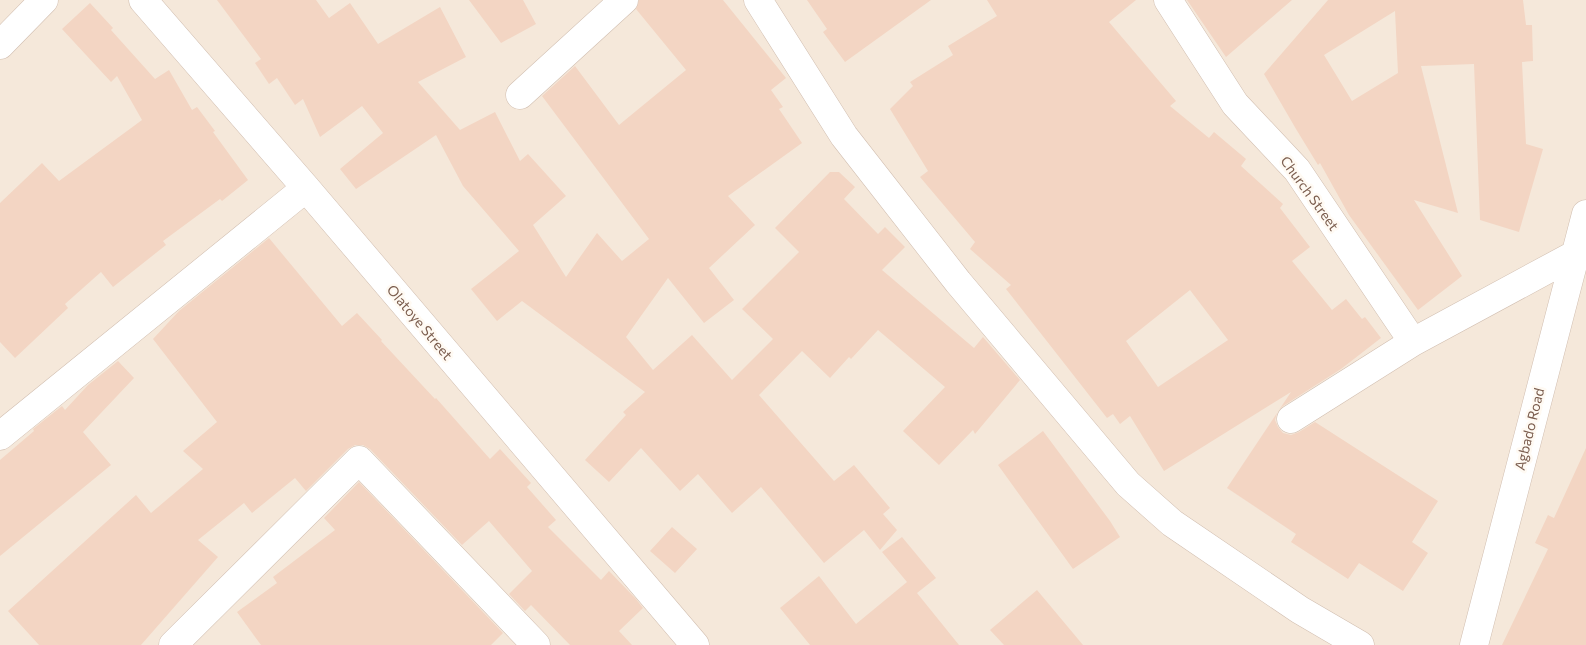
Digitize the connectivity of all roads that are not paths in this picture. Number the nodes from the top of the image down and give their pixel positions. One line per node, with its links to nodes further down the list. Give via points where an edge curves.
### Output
1 (44, 0): 6 (street)
2 (143, 0): 8 (street, Olatoye Street)
3 (624, 0): 7 (street)
4 (758, 0): 17 (street, via 844,136 958,282 1128,484 1172,523 1300,610)
5 (1168, 0): 11 (street, Church Street, via 1234,104 1297,170)
6 (0, 44)
7 (520, 95)
8 (306, 188): 13 (street); 16 (street, Olatoye Street)
9 (1586, 214): 10 (street, Agbado Road)
10 (1574, 255): 11 (street); 18 (street, Agbado Road)
11 (1413, 342): 12 (street)
12 (1291, 419)
13 (0, 436)
14 (173, 645): 15 (street, via 359,460)
15 (536, 645)
16 (695, 645)
17 (1360, 645)
18 (1474, 645)

